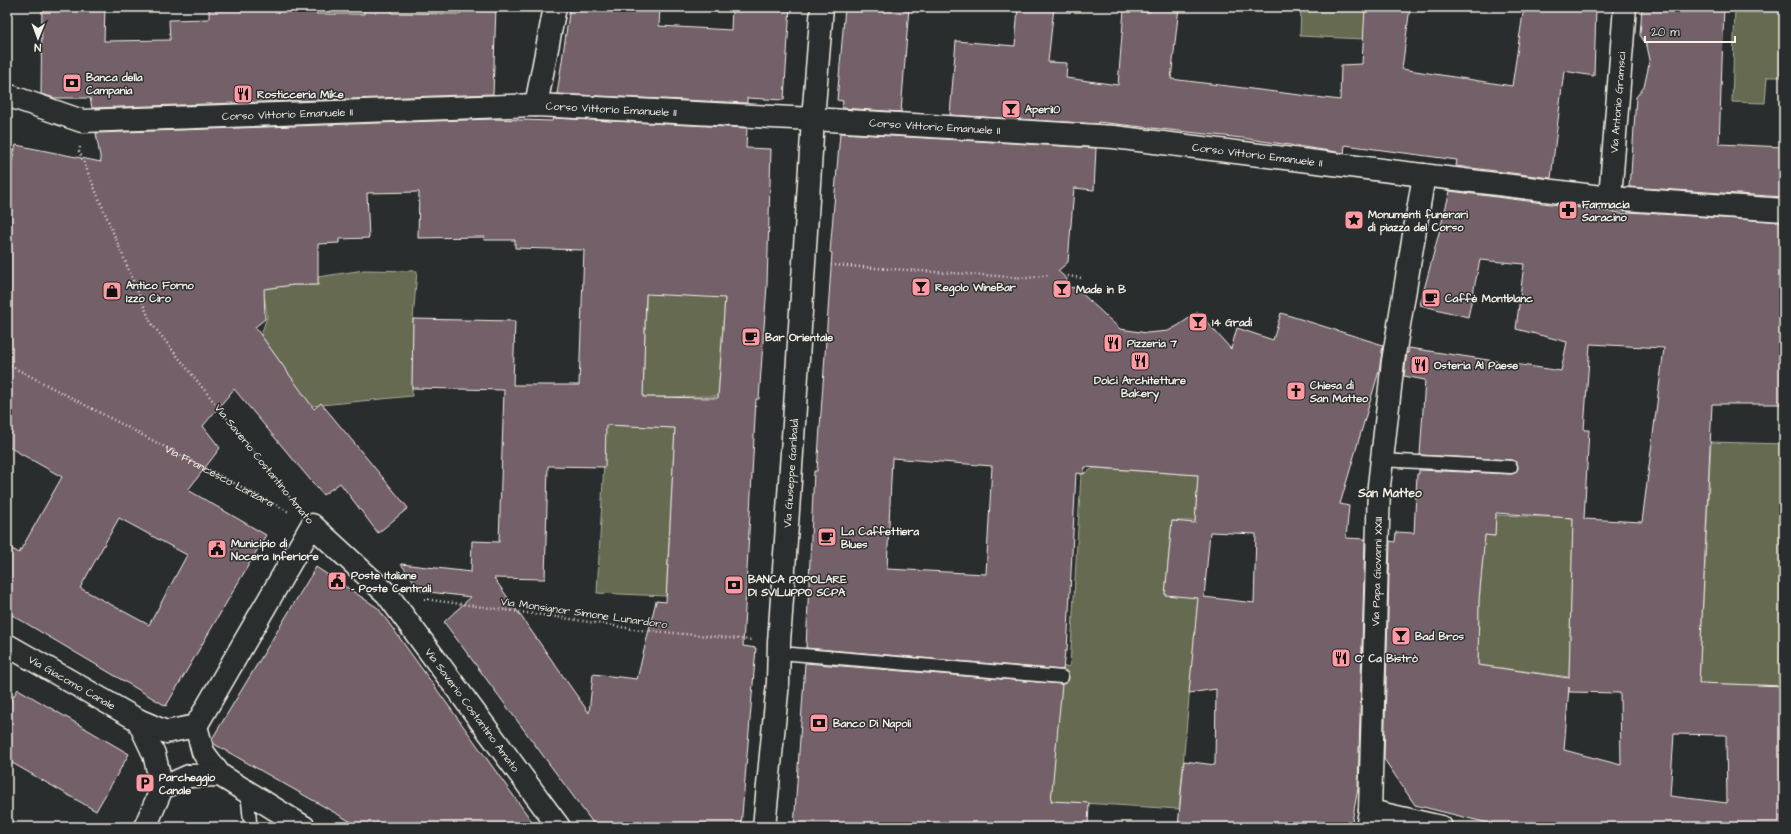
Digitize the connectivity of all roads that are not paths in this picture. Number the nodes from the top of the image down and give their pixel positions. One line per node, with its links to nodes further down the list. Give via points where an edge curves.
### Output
1 (555, 7): 5 (street)
2 (822, 7): 6 (street, Via Giuseppe Garibaldi)
3 (1625, 7): 8 (street, Via Antonio Gramsci)
4 (7, 95): 5 (street, Corso Vittorio Emanuele II, via 82,121)
5 (536, 105): 6 (street, Corso Vittorio Emanuele II)
6 (813, 119): 7 (street, Corso Vittorio Emanuele II, via 1114,137); 13 (street, Via Giuseppe Garibaldi)
7 (1424, 175): 8 (street, Corso Vittorio Emanuele II); 10 (street, Via Papa Giovanni XXIII, via 1393,361)
8 (1610, 198): 9 (street, Corso Vittorio Emanuele II)
9 (1784, 210)
10 (1381, 460): 11 (lane); 20 (street, Via Papa Giovanni XXIII, via 1378,486)
11 (1511, 467)
12 (7, 645): 15 (street, Via Giacomo Canale)
13 (779, 647): 14 (lane); 25 (street, Via Giuseppe Garibaldi)
14 (1062, 677)
15 (138, 720): 16 (street, Via Giacomo Canale, via 166,732); 18 (street, via 154,754)
16 (196, 726): 17 (street, via 203,752); 24 (street, Via Saverio Costantino Amato, via 312,525 387,594)
17 (220, 775): 18 (street, via 189,776); 19 (street)
18 (162, 788): 22 (street)
19 (247, 792): 21 (lane); 23 (street)
20 (1369, 819): 26 (street)
21 (250, 821)
22 (145, 827)
23 (302, 827)
24 (559, 827)
25 (764, 827)
26 (1441, 827)

